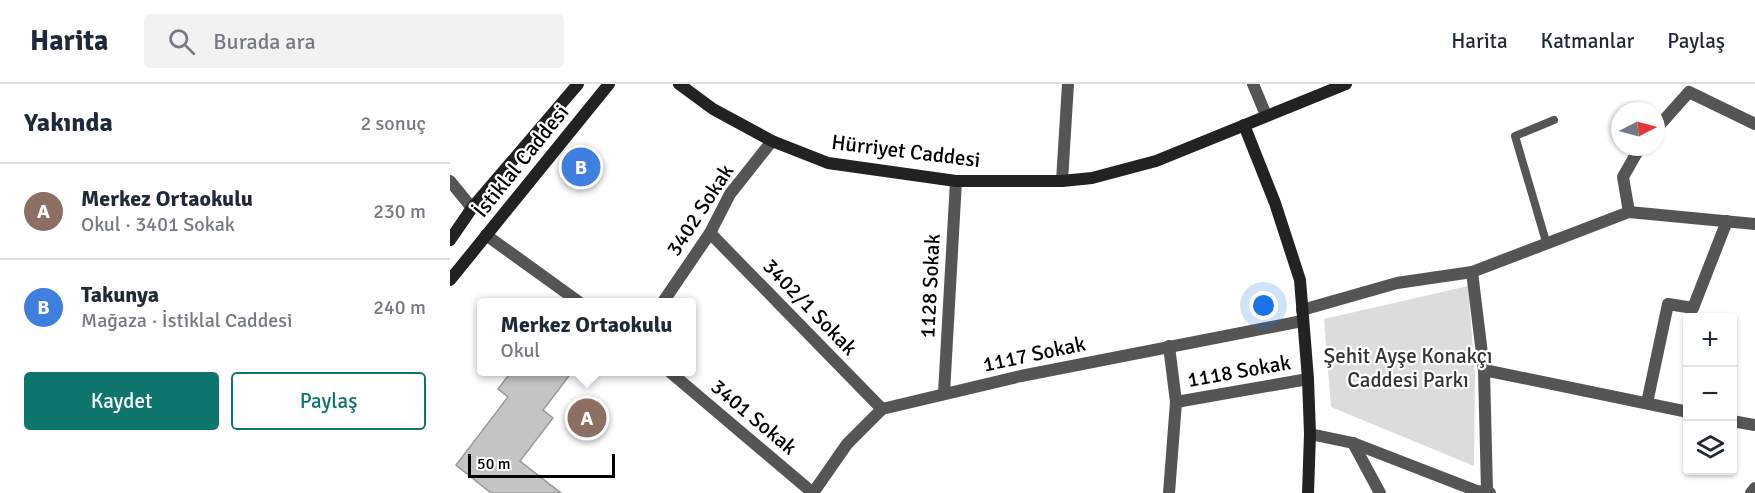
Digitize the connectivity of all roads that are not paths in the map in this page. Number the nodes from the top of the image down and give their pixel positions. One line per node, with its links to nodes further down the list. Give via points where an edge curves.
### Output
1 (578, 84): 18 (street, İstiklal Caddesi)
2 (609, 84): 23 (street, İstiklal Caddesi)
3 (679, 84): 13 (street, Hürriyet Caddesi, via 713,109)
4 (1068, 84): 17 (street)
5 (1253, 84): 8 (street)
6 (1346, 84): 8 (street, Hürriyet Caddesi)
7 (1688, 88): 9 (street); 11 (street)
8 (1266, 115): 12 (street, Hürriyet Caddesi)
9 (1665, 117)
10 (1554, 120): 25 (lane, via 1515,136)
11 (1755, 123)
12 (1244, 125): 17 (street, Hürriyet Caddesi, via 1156,162); 30 (street, via 1300,280)
13 (772, 141): 16 (street, Hürriyet Caddesi, via 828,163); 22 (street, 3402 Sokak, via 730,194)
14 (1635, 156): 19 (street, via 1623,177)
15 (450, 181): 18 (street)
16 (956, 181): 17 (street, Hürriyet Caddesi); 35 (street, 1128 Sokak)
17 (1062, 182)
18 (472, 208): 24 (street, İstiklal Caddesi)
19 (1629, 212): 21 (street); 25 (street, 1117 Sokak)
20 (1753, 220): 21 (street)
21 (1727, 221): 37 (street, via 1693,308 1668,304)
22 (710, 232): 29 (street, 3402 Sokak); 38 (street, 3402/1 Sokak)
23 (486, 235): 27 (street, İstiklal Caddesi); 28 (street)
24 (450, 240)
25 (1547, 244): 26 (street, 1117 Sokak)
26 (1472, 272): 30 (street, 1117 Sokak, via 1397,283); 32 (street)
27 (450, 280)
28 (572, 298)
29 (666, 298)
30 (1302, 315): 31 (street, 1117 Sokak); 34 (street)
31 (1169, 346): 35 (street, 1117 Sokak); 36 (street, 1118 Sokak)
32 (1484, 370): 37 (street); 46 (street)
33 (675, 376): 45 (street, 3401 Sokak)
34 (1308, 379): 36 (street, 1118 Sokak); 42 (street)
35 (944, 393): 38 (street, 1117 Sokak)
36 (1176, 402): 47 (street, 1118 Sokak)
37 (1647, 403): 39 (street)
38 (882, 409): 45 (street, via 847,444)
39 (1683, 410)
40 (1737, 422): 41 (street)
41 (1755, 425)
42 (1310, 434): 43 (street); 48 (street)
43 (1353, 442): 46 (street); 49 (street)
44 (1755, 488): 50 (street)
45 (817, 492)
46 (1483, 492)
47 (1168, 493)
48 (1308, 493)
49 (1380, 493)
50 (1751, 493)

